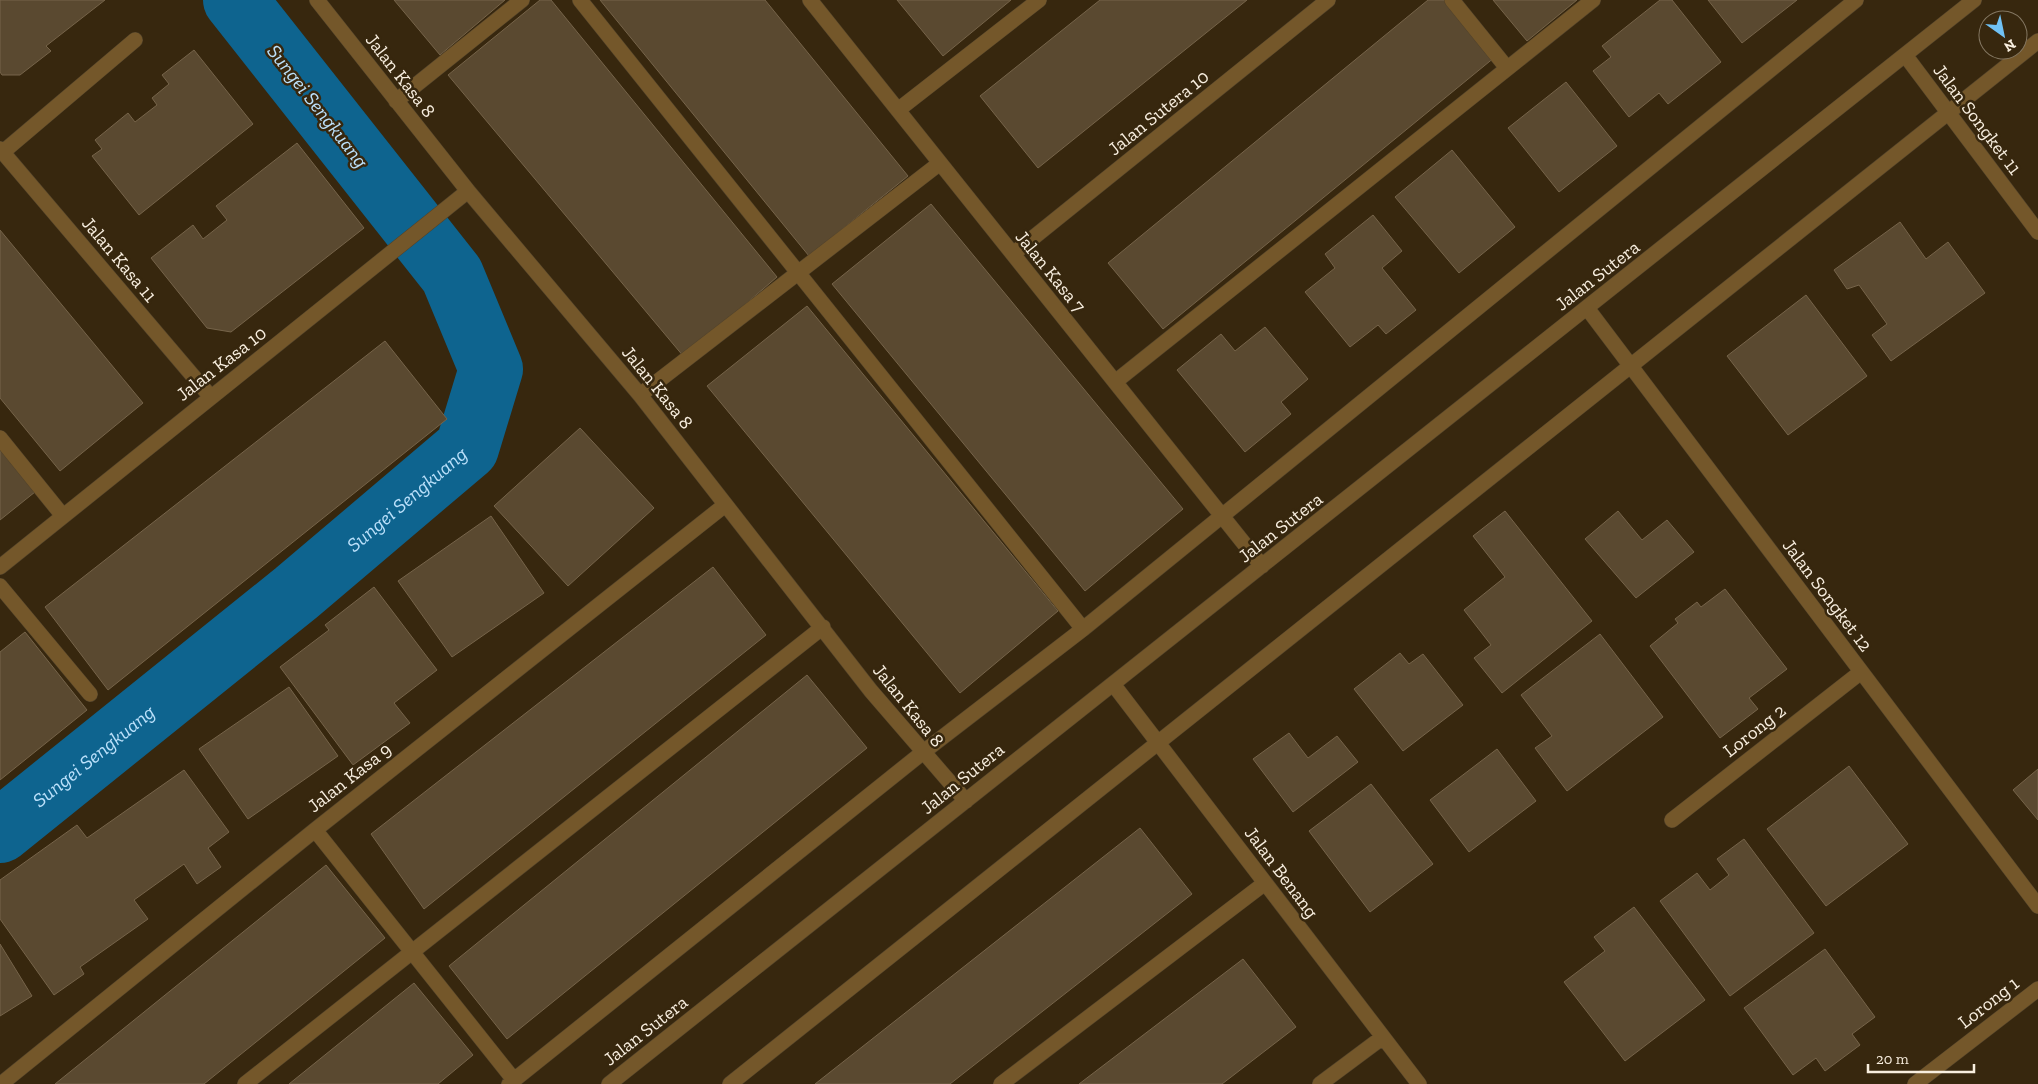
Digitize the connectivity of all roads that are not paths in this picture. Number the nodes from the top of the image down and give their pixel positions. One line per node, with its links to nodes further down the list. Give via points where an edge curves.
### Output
1 (317, 0): 15 (street, Jalan Kasa 8)
2 (522, 0): 15 (street)
3 (580, 0): 23 (street)
4 (810, 0): 16 (street, Jalan Kasa 7)
5 (1039, 0): 16 (street)
6 (1328, 0): 22 (street, Jalan Sutera 10)
7 (1452, 0): 14 (street)
8 (1593, 0): 14 (street)
9 (1856, 0): 32 (street)
10 (1974, 0): 13 (street, Jalan Sutera)
11 (134, 40): 18 (street)
12 (2038, 41): 17 (street)
13 (1905, 55): 17 (street, Jalan Songket 11); 24 (street, Jalan Sutera)
14 (1507, 68): 26 (street)
15 (396, 101): 20 (street, Jalan Kasa 8)
16 (898, 110): 19 (street, Jalan Kasa 7)
17 (1947, 111): 21 (street, Jalan Songket 11); 25 (street)
18 (2, 151): 27 (street, Jalan Kasa 11)
19 (940, 163): 22 (street, Jalan Kasa 7); 23 (street)
20 (468, 191): 27 (street, Jalan Kasa 10); 28 (street, Jalan Kasa 8)
21 (2038, 232)
22 (1013, 254): 26 (street, Jalan Kasa 7)
23 (798, 273): 28 (street); 37 (street)
24 (1586, 308): 25 (street, Jalan Songket 12); 33 (street, Jalan Sutera)
25 (1630, 365): 38 (street, Jalan Songket 12); 41 (street)
26 (1115, 382): 32 (street, Jalan Kasa 7)
27 (210, 396): 31 (street, Jalan Kasa 10)
28 (640, 396): 30 (street, Jalan Kasa 8)
29 (0, 438): 31 (street)
30 (725, 505): 36 (street, Jalan Kasa 8); 45 (street, Jalan Kasa 9)
31 (63, 516): 34 (street, Jalan Kasa 10)
32 (1222, 516): 33 (street, Jalan Kasa 7); 37 (street)
33 (1262, 566): 39 (street, Jalan Sutera)
34 (0, 567)
35 (0, 586): 40 (street)
36 (823, 627): 42 (street, Jalan Kasa 8); 48 (street)
37 (1084, 629): 42 (street)
38 (1861, 672): 44 (street, Lorong 2); 47 (street, Jalan Songket 12)
39 (1113, 684): 41 (street, Jalan Benang); 43 (street, Jalan Sutera)
40 (90, 694)
41 (1158, 743): 46 (street, Jalan Benang); 55 (street)
42 (922, 753): 43 (street, Jalan Kasa 8); 51 (street)
43 (966, 801): 54 (street, Jalan Sutera)
44 (1672, 820)
45 (314, 830): 48 (street); 52 (street, Jalan Kasa 9)
46 (1265, 882): 50 (street, Jalan Benang); 56 (street)
47 (2038, 906)
48 (411, 953): 51 (street); 53 (street)
49 (2038, 989): 59 (street, Lorong 1)
50 (1383, 1037): 57 (street); 58 (street, Jalan Benang)
51 (511, 1082)
52 (1, 1084)
53 (245, 1084)
54 (610, 1084)
55 (730, 1084)
56 (1001, 1084)
57 (1320, 1084)
58 (1419, 1084)
59 (1915, 1084)

